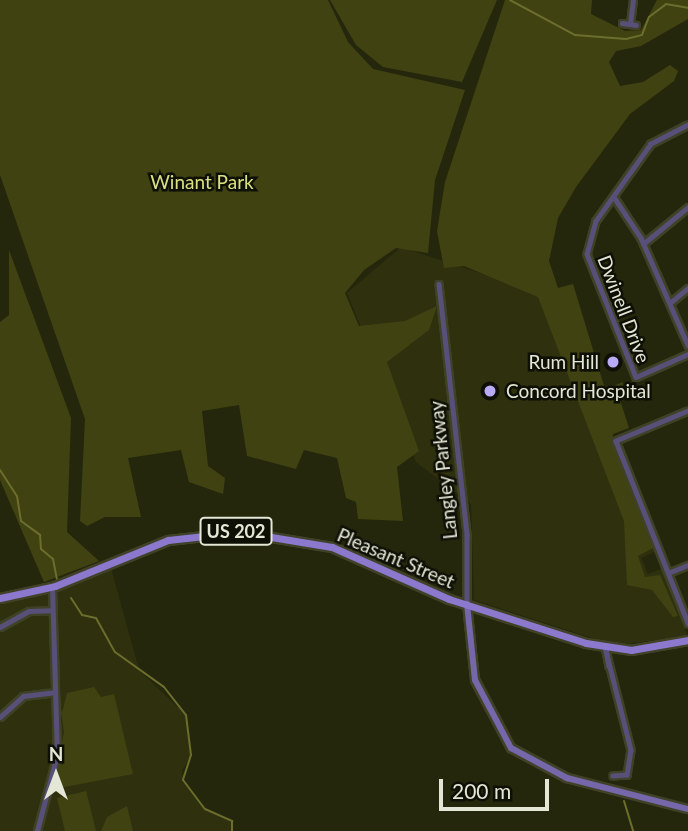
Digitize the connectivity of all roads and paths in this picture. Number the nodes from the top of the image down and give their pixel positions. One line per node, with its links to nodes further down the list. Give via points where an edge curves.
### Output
1 (633, 0): 2 (street, via 633,24)
2 (622, 23)
3 (688, 125): 4 (street, Dwinell Drive, via 651,144)
4 (614, 197): 6 (street); 11 (street, Dwinell Drive, via 592,229 587,254 636,377)
5 (688, 207): 6 (street)
6 (643, 244): 9 (street)
7 (439, 284): 17 (street, Langley Parkway, via 467,535)
8 (688, 288): 9 (street)
9 (670, 303): 10 (street)
10 (688, 345)
11 (688, 354)
12 (688, 412): 14 (street, via 616,441)
13 (688, 565): 14 (street)
14 (668, 573): 19 (street)
15 (52, 587): 16 (main road, US 202); 17 (main road, Pleasant Street / US 202, via 159,543 241,531 332,547); 18 (street)
16 (0, 596)
17 (467, 604): 22 (main road, Pleasant Street / US 202); 26 (street, Langley Parkway, via 475,680 512,748 567,778)
18 (52, 610): 20 (street, via 29,611); 23 (street)
19 (688, 623)
20 (0, 626)
21 (688, 640): 22 (main road, Pleasant Street / US 202, via 637,650)
22 (605, 647): 25 (street, via 629,741 627,775)
23 (54, 692): 24 (street, via 23,696); 27 (street, via 57,755)
24 (0, 717)
25 (613, 776)
26 (688, 809)
27 (37, 831)

